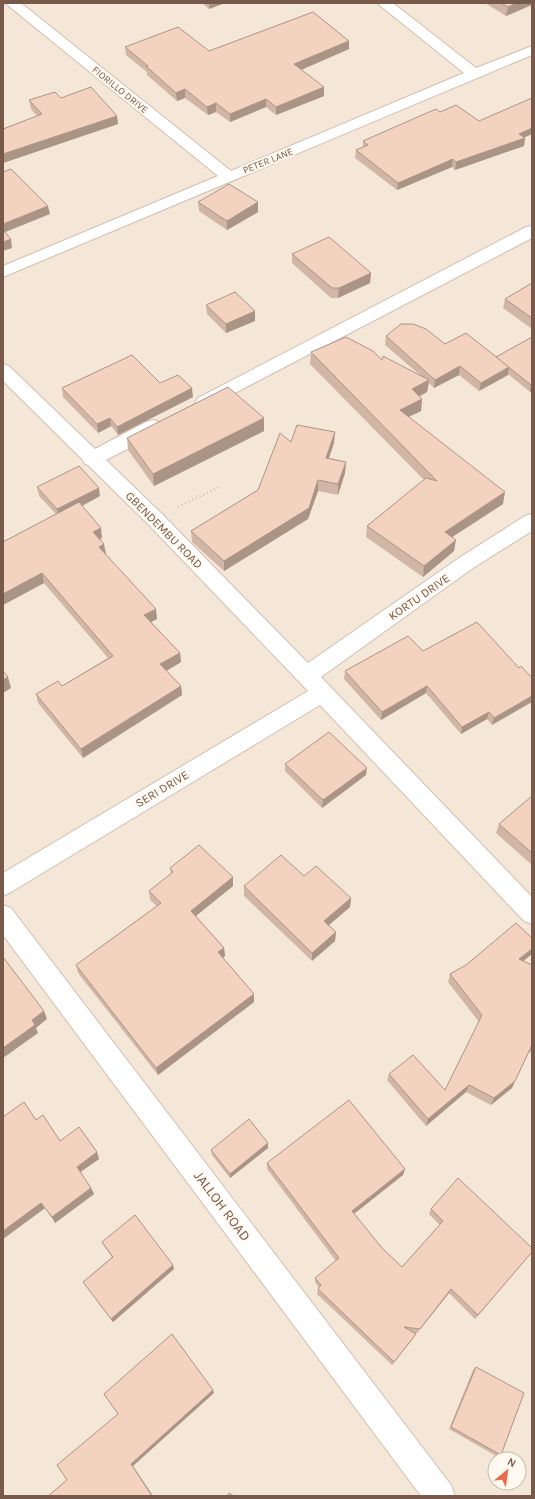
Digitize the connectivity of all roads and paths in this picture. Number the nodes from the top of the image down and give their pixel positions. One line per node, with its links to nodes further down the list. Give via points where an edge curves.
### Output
1 (12, 3): 5 (street, FIORILLO DRIVE)
2 (384, 3): 4 (street)
3 (532, 50): 4 (street, PETER LANE)
4 (474, 74): 5 (street, PETER LANE)
5 (229, 177): 7 (street, PETER LANE)
6 (532, 231): 9 (street)
7 (3, 272)
8 (3, 370): 11 (street, GBENDEMBU ROAD)
9 (190, 408)
10 (169, 419): 11 (street)
11 (92, 459): 13 (street, GBENDEMBU ROAD)
12 (219, 487): 13 (path)
13 (155, 520): 15 (street, GBENDEMBU ROAD)
14 (532, 521): 15 (street, KORTU DRIVE, via 466,563)
15 (307, 675): 16 (street, GBENDEMBU ROAD)
16 (322, 693): 17 (street, SERI DRIVE); 18 (street, GBENDEMBU ROAD)
17 (3, 885)
18 (532, 913)
19 (3, 916): 20 (street, JALLOH ROAD)
20 (440, 1496)

